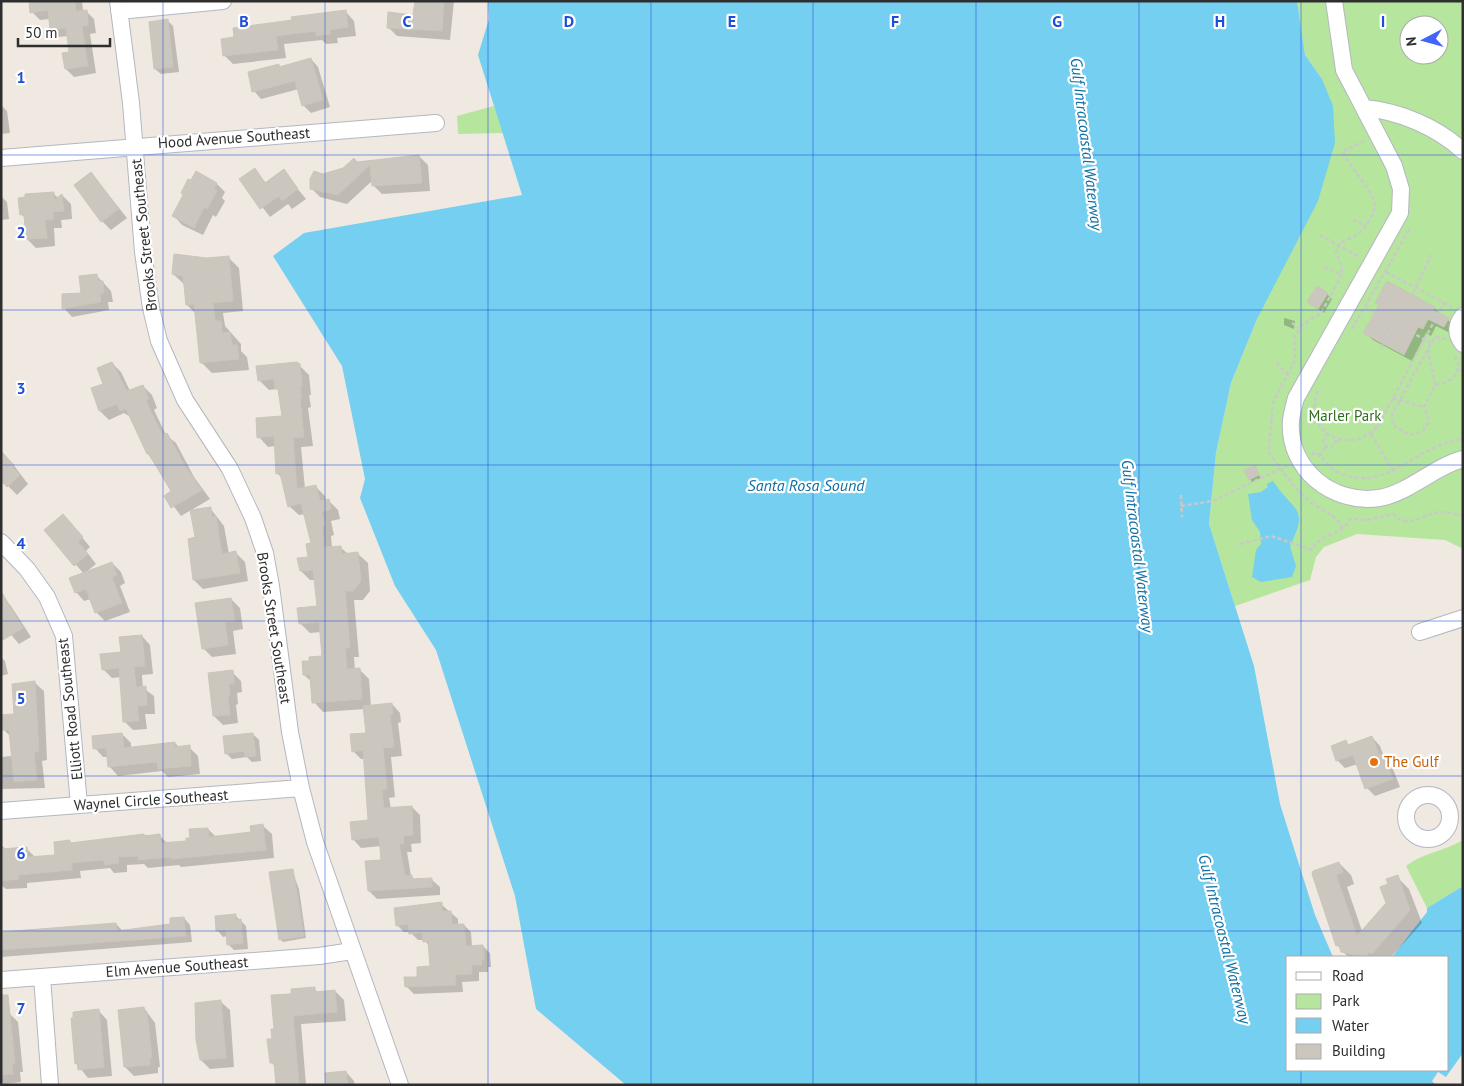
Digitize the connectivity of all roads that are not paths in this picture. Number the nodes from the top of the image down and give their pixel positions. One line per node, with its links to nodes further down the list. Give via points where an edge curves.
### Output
1 (223, 1): 3 (street)
2 (1334, 1): 4 (street, via 1344,70)
3 (118, 6): 6 (street, Brooks Street Southeast)
4 (1364, 108): 7 (street, via 1406,118 1450,139); 11 (street, via 1394,166 1401,189 1400,214 1379,268 1296,398 1291,421 1294,443 1305,470 1323,487 1341,495 1361,498 1380,498)
5 (436, 123): 6 (street, Hood Avenue Southeast)
6 (135, 145): 8 (street, Hood Avenue Southeast); 15 (street, Brooks Street Southeast, via 143,252 159,341 185,400 246,499 265,553)
7 (1463, 151)
8 (1, 158)
9 (1462, 316): 10 (street)
10 (1456, 342)
11 (1463, 459)
12 (1, 542): 16 (street, Elliott Road Southeast, via 27,569 47,597 64,636)
13 (1463, 618): 14 (street)
14 (1420, 632)
15 (301, 788): 16 (street, Waynel Circle Southeast); 18 (street, Brooks Street Southeast, via 315,842)
16 (79, 805): 17 (street, Waynel Circle Southeast)
17 (1, 811)
18 (352, 951): 19 (street, Elm Avenue Southeast); 22 (street, Brooks Street Southeast)
19 (42, 977): 20 (street, Elm Avenue Southeast); 21 (street)
20 (1, 980)
21 (50, 1085)
22 (400, 1085)

